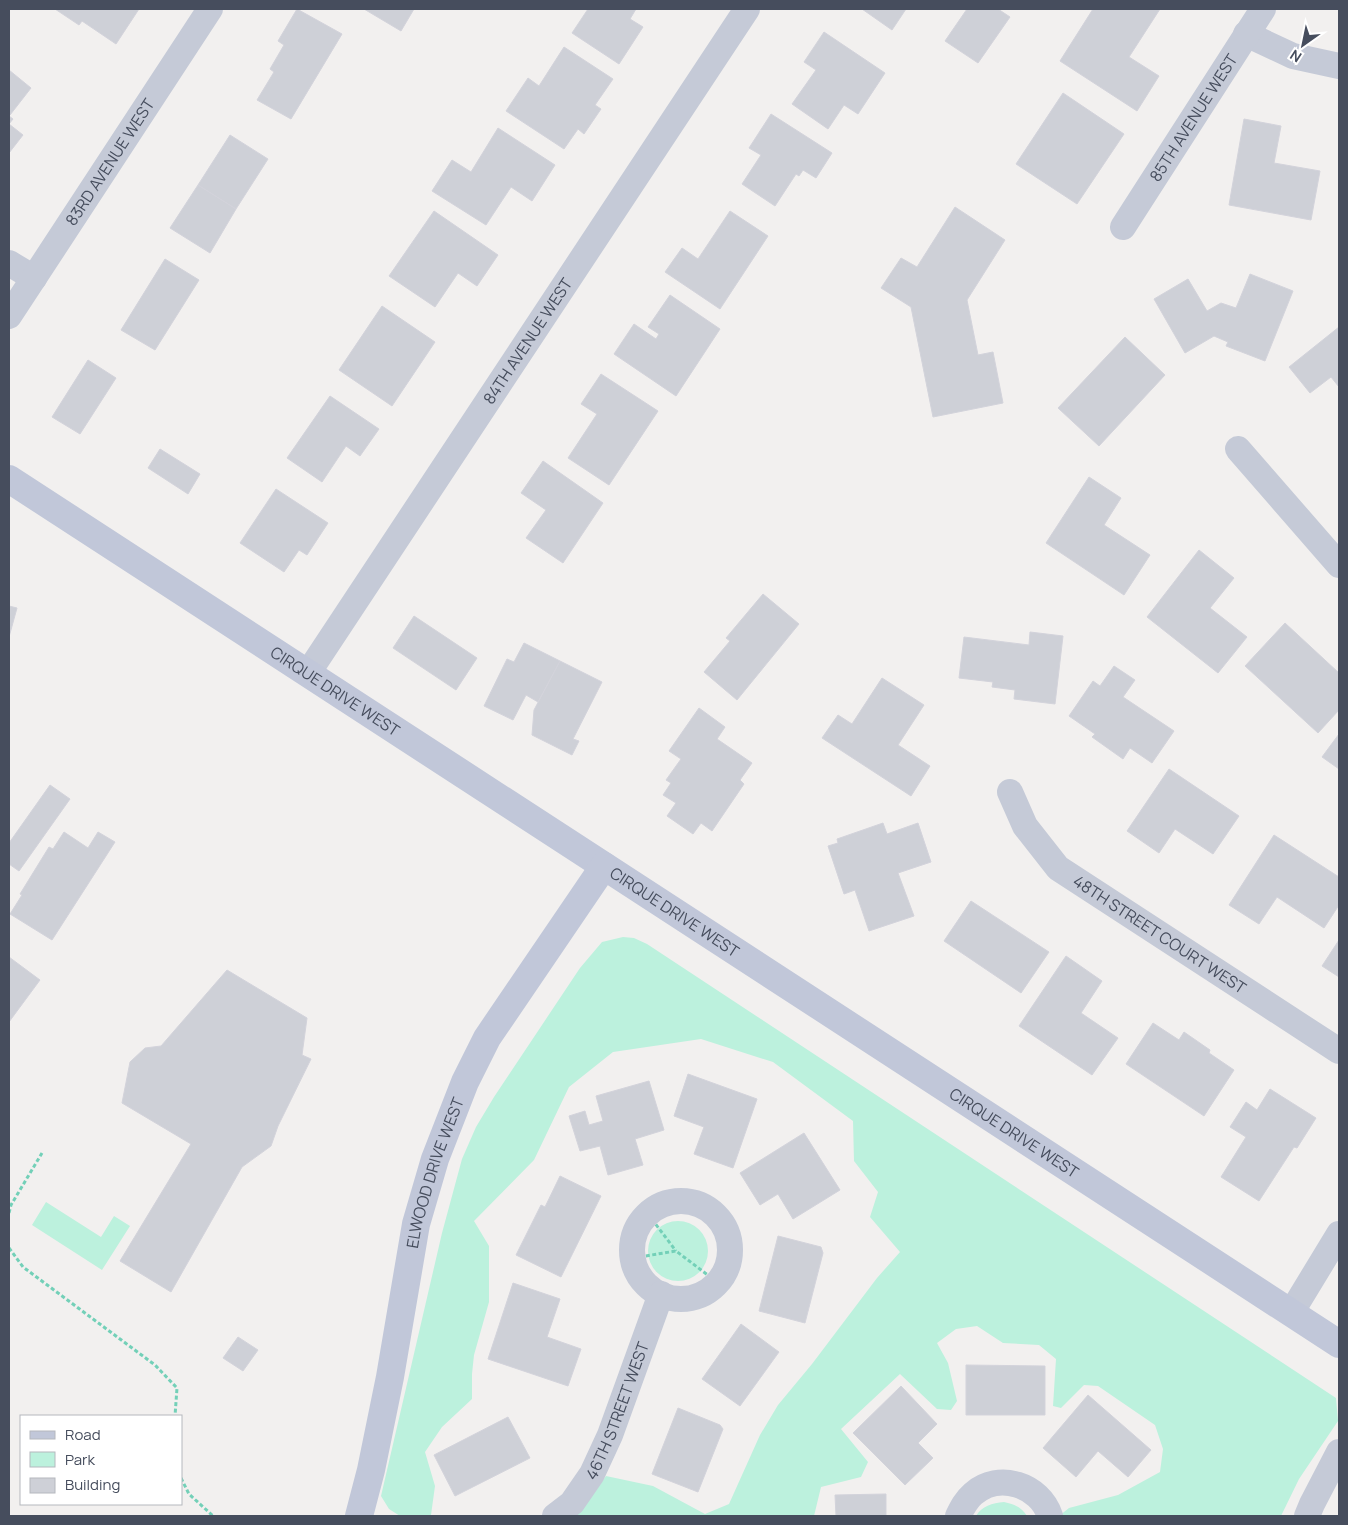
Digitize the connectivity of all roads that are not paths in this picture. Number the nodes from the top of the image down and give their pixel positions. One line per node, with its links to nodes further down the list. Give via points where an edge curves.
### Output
1 (210, 9): 8 (street, 83RD AVENUE WEST)
2 (747, 9): 13 (street, 84TH AVENUE WEST)
3 (1263, 9): 4 (street, 85TH AVENUE WEST)
4 (1246, 34): 5 (street, via 1293,56); 6 (street, 85TH AVENUE WEST)
5 (1339, 66)
6 (1123, 228)
7 (9, 263): 8 (street)
8 (34, 278): 9 (street, 83RD AVENUE WEST)
9 (9, 316)
10 (1238, 449): 12 (street)
11 (9, 479): 13 (street, CIRQUE DRIVE WEST)
12 (1339, 565)
13 (308, 673): 15 (street, CIRQUE DRIVE WEST)
14 (1010, 792): 16 (street, 48TH STREET COURT WEST, via 1024,826 1058,868)
15 (604, 866): 19 (street, CIRQUE DRIVE WEST); 22 (street, ELWOOD DRIVE WEST, via 487,1038 465,1082 435,1159 416,1224 390,1376)
16 (1339, 1051)
17 (1339, 1234): 19 (street)
18 (661, 1294): 18 (street, via 643,1281 635,1268 633,1238 648,1214 666,1203 699,1204 724,1227 729,1243 729,1260 717,1282 699,1295 684,1298); 23 (street, 46TH STREET WEST, via 610,1435 592,1474 572,1503)
19 (1291, 1313): 20 (street, CIRQUE DRIVE WEST)
20 (1339, 1344)
21 (1339, 1452): 26 (street)
22 (358, 1516)
23 (555, 1516)
24 (958, 1516): 25 (street, via 974,1493 989,1484 1006,1482 1023,1486 1037,1495 1048,1508)
25 (1050, 1516)
26 (1307, 1516)

